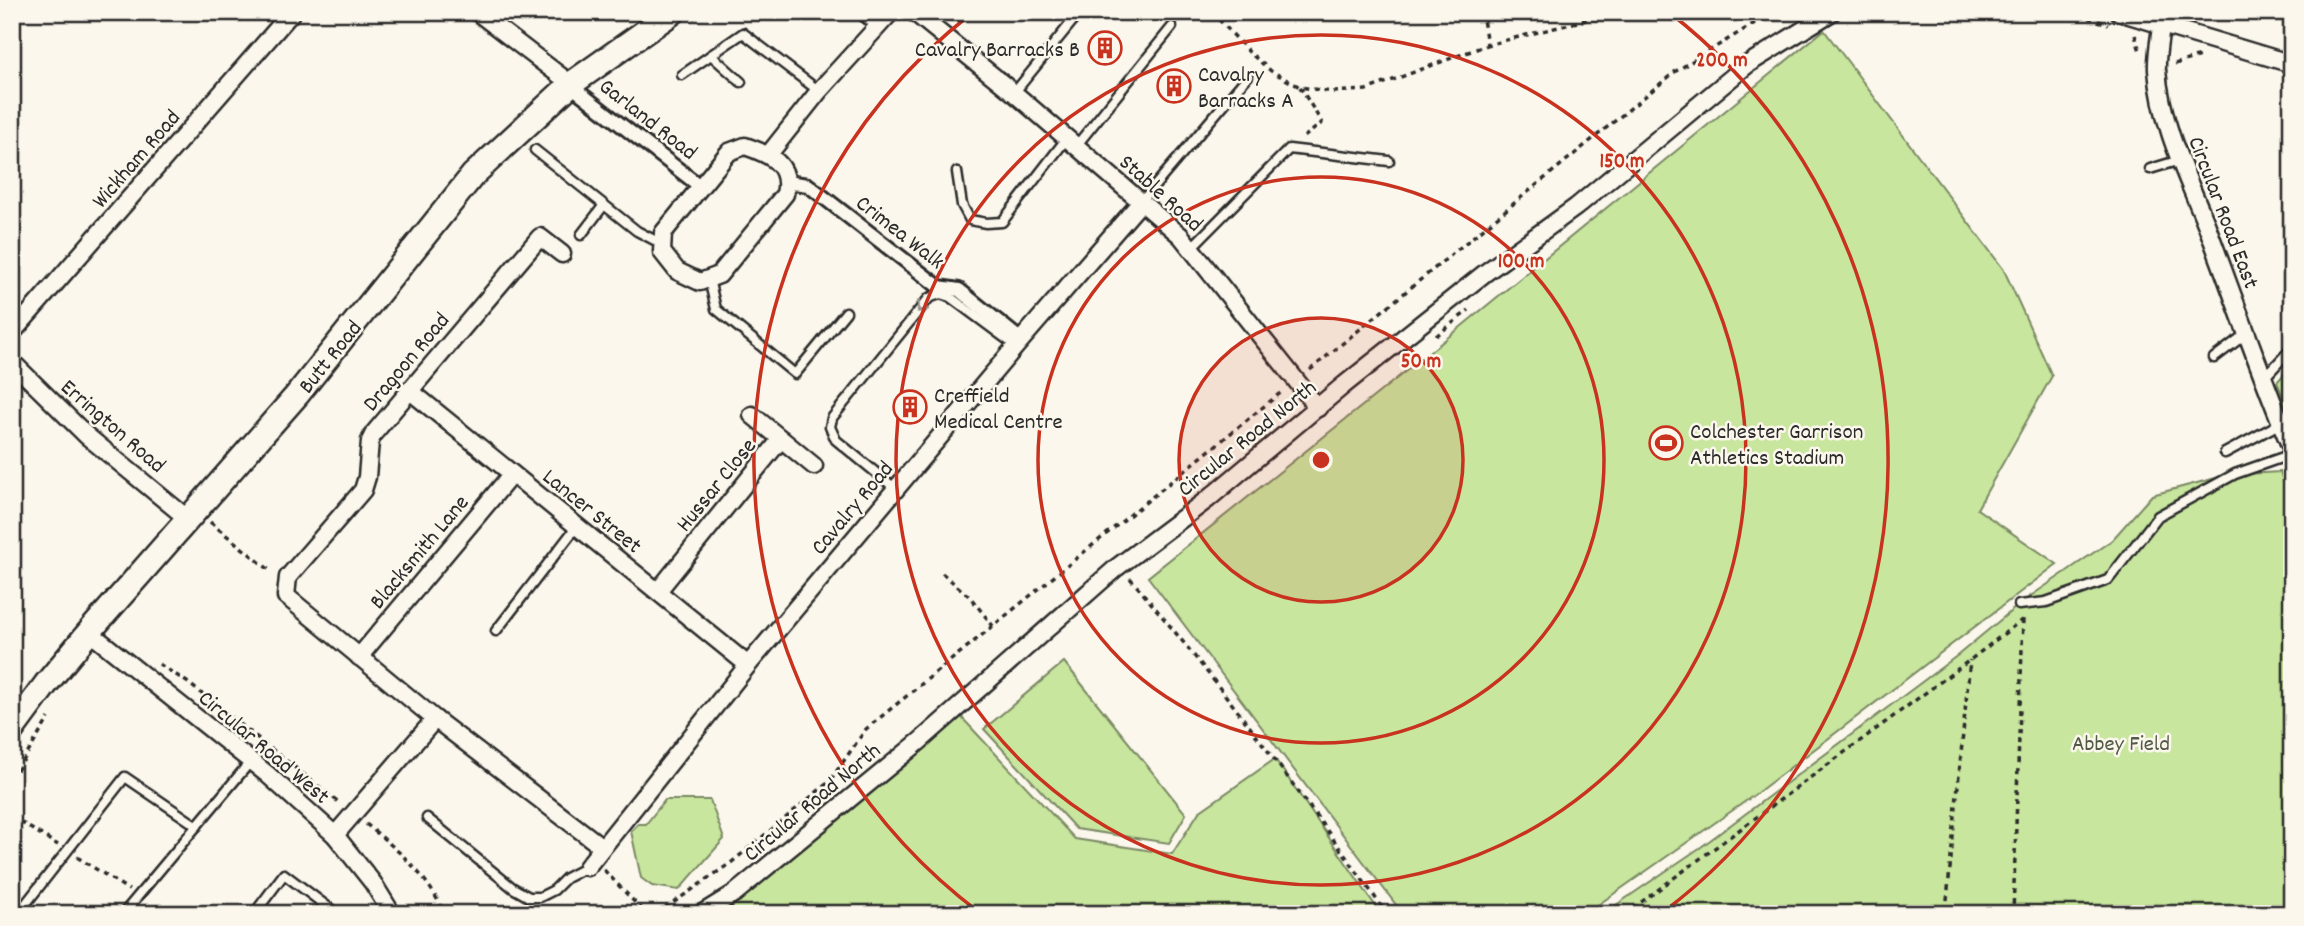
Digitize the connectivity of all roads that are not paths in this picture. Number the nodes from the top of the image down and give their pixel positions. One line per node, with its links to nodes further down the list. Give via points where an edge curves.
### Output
1 (292, 12): 38 (street, Wickham Road)
2 (477, 12): 18 (street)
3 (673, 12): 18 (main road, Butt Road)
4 (862, 12): 11 (street)
5 (891, 12): 11 (street)
6 (1080, 12): 20 (lane)
7 (1832, 12): 46 (street, Circular Road North, via 1748,64 1576,207 1485,273)
8 (2119, 12): 10 (street)
9 (920, 14): 20 (street, Stable Road)
10 (2162, 18): 14 (street, via 2177,31); 24 (street, Circular Road East, via 2157,71)
11 (878, 25): 19 (street)
12 (1172, 27): 21 (lane)
13 (711, 55): 15 (lane); 17 (lane); 19 (lane, via 743,33)
14 (2292, 64)
15 (681, 75)
16 (1248, 76): 30 (lane)
17 (741, 82)
18 (571, 84): 29 (street, Garland Road); 55 (main road, Butt Road, via 472,175)
19 (820, 91): 23 (street)
20 (1014, 93): 21 (street, Stable Road)
21 (1072, 142): 27 (lane, via 1003,222 970,220 962,205); 30 (street, Stable Road)
22 (535, 150): 31 (lane)
23 (769, 154): 28 (street); 29 (street, Garland Road, via 745,146 729,152)
24 (2180, 160): 26 (lane); 39 (street, Circular Road East)
25 (1389, 161): 34 (lane, via 1289,149)
26 (2150, 169)
27 (957, 172)
28 (788, 182): 36 (street, via 785,194 719,275); 40 (street, Crimea Walk, via 808,185 939,287 959,290)
29 (701, 187): 33 (street, Garland Road, via 663,233)
30 (1141, 202): 34 (street, Stable Road); 40 (street, Cavalry Road)
31 (604, 205): 32 (lane); 33 (lane)
32 (581, 234)
33 (662, 244): 36 (street, via 662,252 677,271 700,282)
34 (1191, 248): 46 (street, Stable Road)
35 (562, 254): 45 (street, Dragoon Road, via 540,237)
36 (709, 279): 37 (lane, via 716,309 795,374)
37 (846, 312)
38 (12, 333)
39 (2247, 333): 42 (lane); 44 (street, Circular Road East)
40 (1019, 343): 54 (street, Cavalry Road); 54 (lane, one-way to 54, via 950,297 929,298 832,418 830,428 836,440)
41 (2292, 348): 44 (lane)
42 (2214, 358)
43 (12, 362): 55 (street, Errington Road, via 87,436)
44 (2264, 378): 48 (street, Circular Road East)
45 (409, 390): 53 (street, Lancer Street); 61 (street, Dragoon Road, via 370,441 363,490 288,577 286,596)
46 (1318, 408): 75 (street, Circular Road North, via 1116,568 920,741 735,893)
47 (752, 415): 49 (street, Hussar Close)
48 (2281, 423): 50 (street, Circular Road East); 51 (lane)
49 (781, 439): 52 (street, Hussar Close); 57 (street, Hussar Close)
50 (2292, 452): 58 (lane, via 2235,474 2158,516 2108,580 2046,602)
51 (2225, 453)
52 (814, 466)
53 (512, 474): 56 (street, Lancer Street); 61 (street, Blacksmith Lane)
54 (896, 489): 62 (street, Cavalry Road)
55 (194, 517): 60 (main road, Butt Road)
56 (577, 526): 57 (street, Lancer Street); 59 (lane)
57 (658, 592): 62 (street, Lancer Street)
58 (2019, 605)
59 (496, 631)
60 (89, 632): 64 (main road, Butt Road); 65 (street, Circular Road West)
61 (359, 657): 63 (street)
62 (748, 665): 69 (street, Cavalry Road)
63 (435, 719): 68 (street); 69 (street)
64 (12, 730)
65 (251, 761): 67 (lane); 68 (street, Circular Road West)
66 (427, 818): 69 (lane, via 528,897 555,890)
67 (197, 826): 70 (lane, via 125,778 24,906); 71 (lane)
68 (335, 835): 74 (street, Circular Road West)
69 (594, 858)
70 (33, 914)
71 (123, 914)
72 (254, 914): 73 (lane, via 284,874 333,911)
73 (331, 914)
74 (392, 914)
75 (702, 914)

